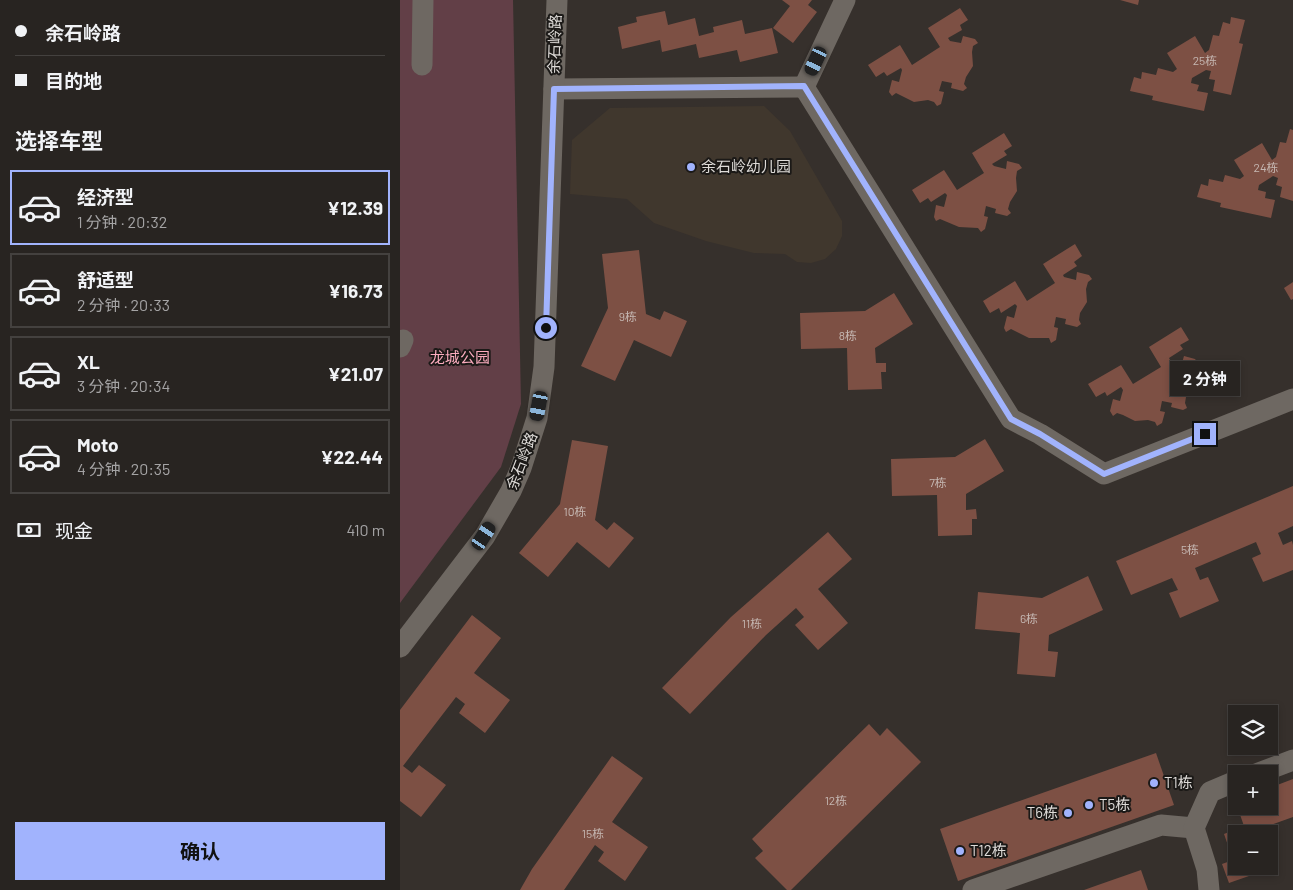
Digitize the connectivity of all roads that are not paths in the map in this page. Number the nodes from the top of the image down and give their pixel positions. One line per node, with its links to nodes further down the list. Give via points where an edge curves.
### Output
1 (423, 0): 4 (street)
2 (557, 0): 6 (street, 余石岭路)
3 (845, 0): 5 (street)
4 (422, 65)
5 (804, 86): 6 (street); 7 (street, via 1011,419 1104,474)
6 (554, 89): 8 (street, 余石岭路, via 544,367 532,435 521,468 498,514)
7 (1293, 399)
8 (400, 647)
9 (1293, 760): 10 (street)
10 (1278, 766)
11 (1228, 785): 12 (street, via 1210,792)
12 (1194, 828): 13 (street, via 1161,825); 14 (street, via 1207,869)
13 (973, 890)
14 (1209, 890)

